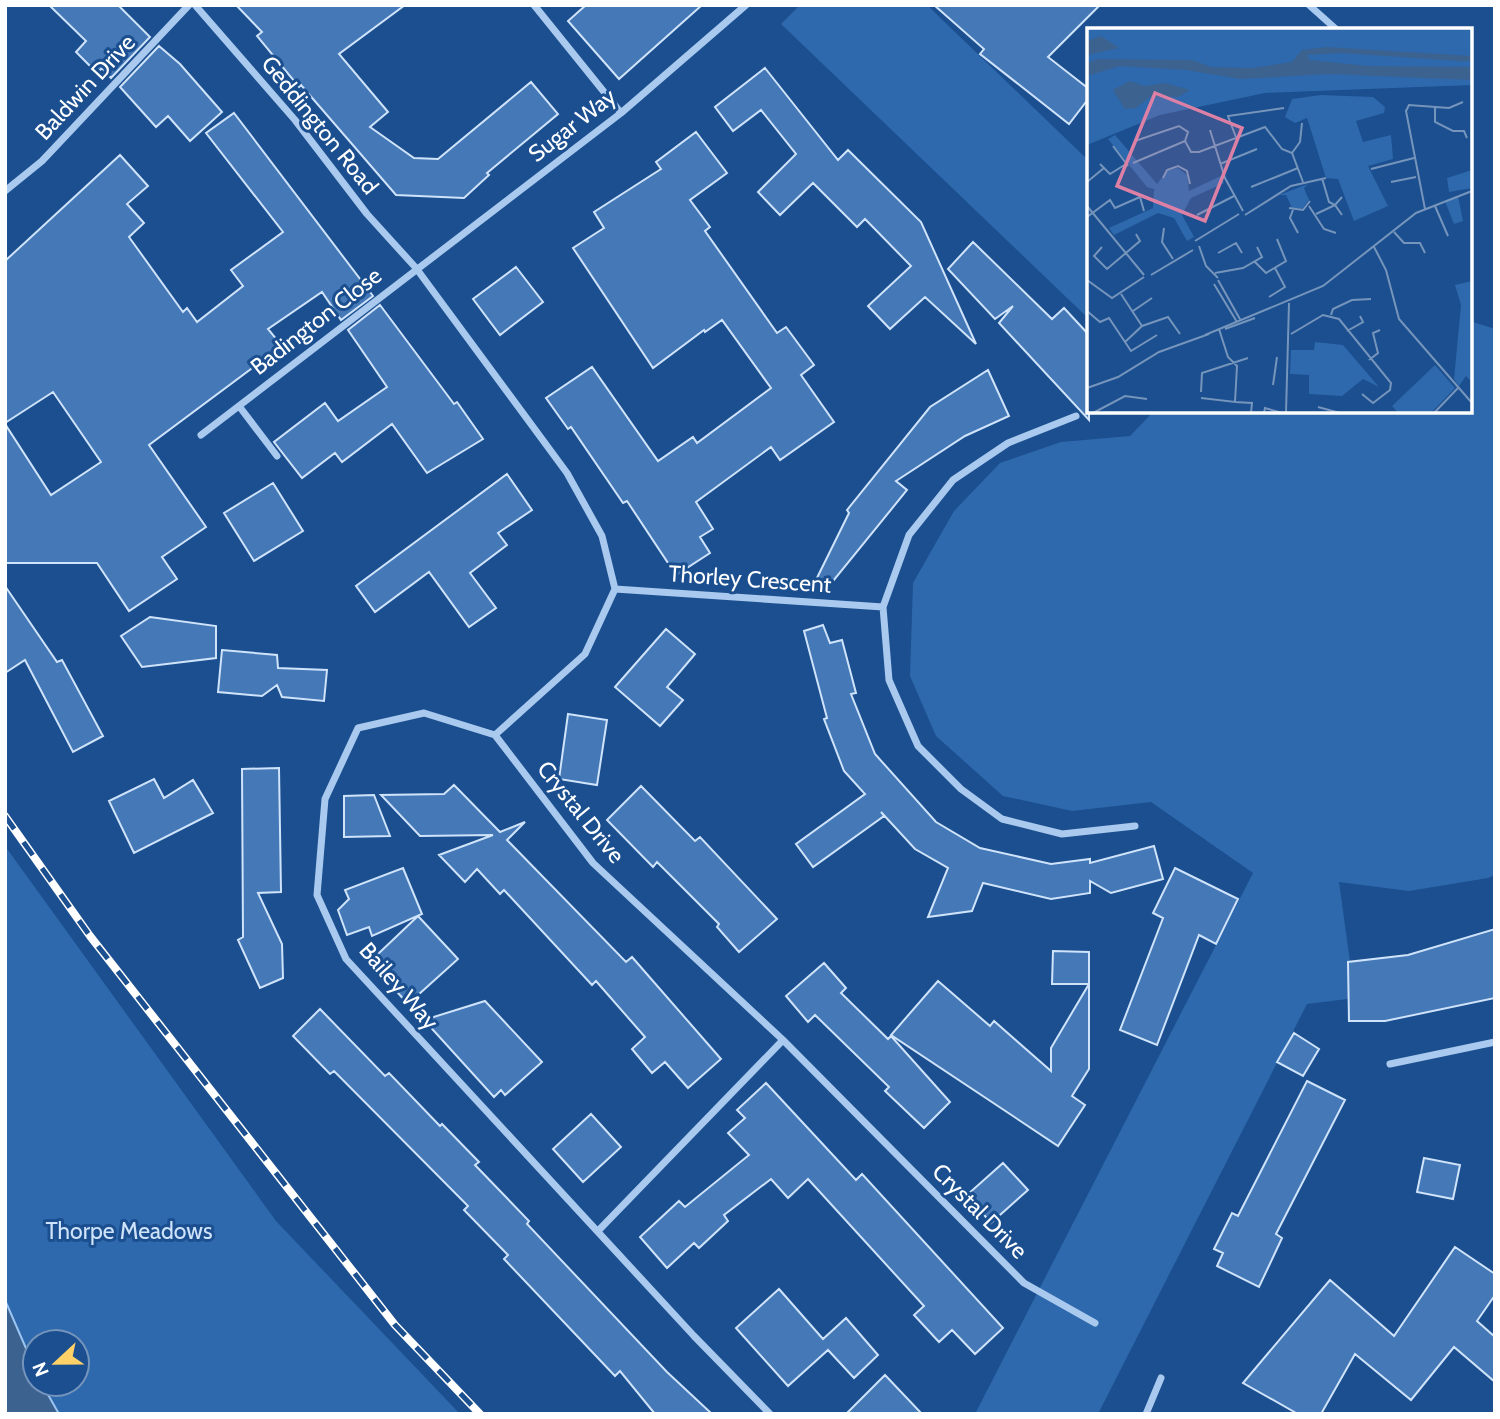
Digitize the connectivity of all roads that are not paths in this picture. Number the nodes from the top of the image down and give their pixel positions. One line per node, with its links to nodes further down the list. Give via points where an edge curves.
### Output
1 (189, 5): 8 (street, Baldwin Drive, via 42,160)
2 (195, 5): 9 (street, Geddington Road)
3 (534, 5): 7 (street)
4 (746, 5): 7 (street, Sugar Way)
5 (1312, 6): 6 (street)
6 (1335, 28)
7 (621, 113): 9 (street, Sugar Way)
8 (5, 191)
9 (416, 268): 10 (street, Badington Close); 14 (street, via 567,473 602,536)
10 (239, 406): 12 (street, Badington Close); 13 (street, Badington Close)
11 (1076, 416): 15 (street, via 1008,443 953,480 909,535)
12 (201, 436)
13 (277, 456)
14 (615, 589): 15 (street, Thorley Crescent); 16 (street, via 585,654)
15 (883, 607): 17 (street, via 889,680 918,746 961,789 1002,819 1062,834)
16 (495, 735): 18 (street, Crystal Drive, via 593,863); 21 (street, Bailey Way, via 424,713 359,728 325,799 317,895 346,959)
17 (1135, 826)
18 (783, 1040): 21 (street); 22 (street, Crystal Drive, via 1024,1283)
19 (1495, 1042): 20 (street)
20 (1390, 1064)
21 (598, 1231): 24 (street, Bailey Way)
22 (1095, 1324)
23 (1161, 1378): 25 (street)
24 (770, 1414)
25 (1146, 1414)

